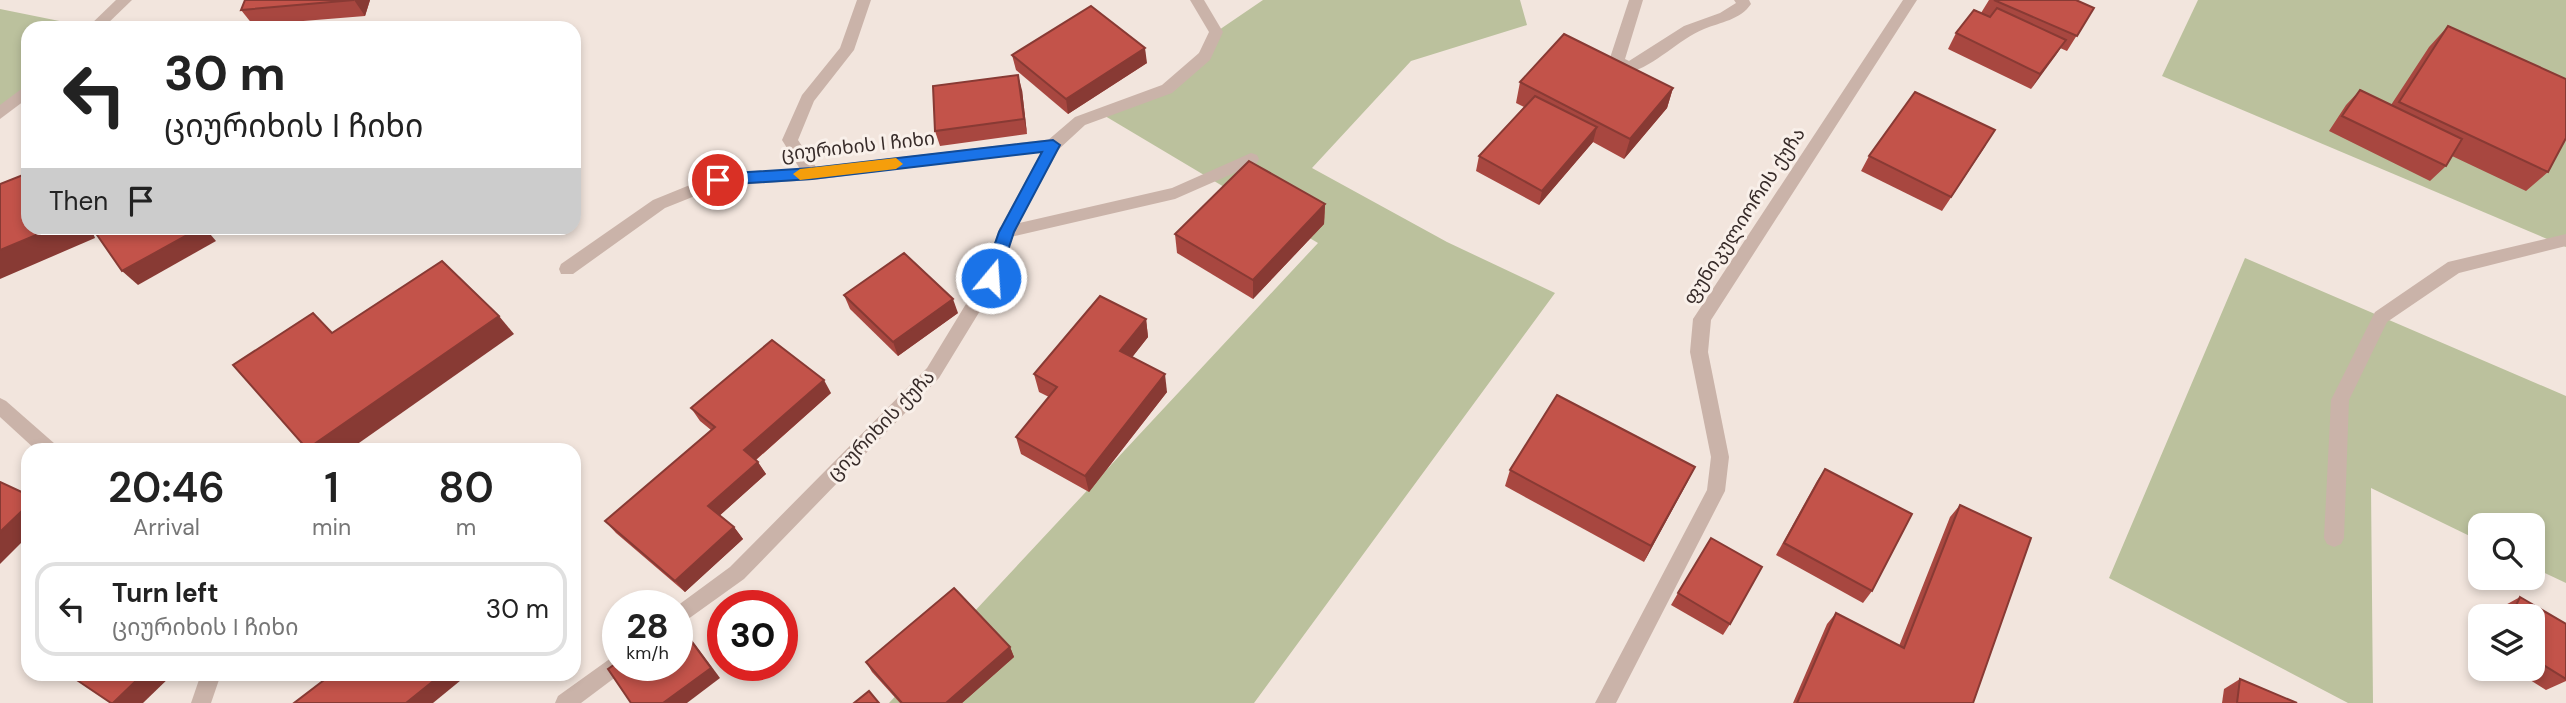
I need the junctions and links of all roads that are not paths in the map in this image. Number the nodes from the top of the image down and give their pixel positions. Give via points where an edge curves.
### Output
1 (125, 0) edge
2 (864, 0) edge
3 (1197, 0) edge
4 (1636, 0) edge
5 (1741, 0) edge
6 (1910, 0) edge
7 (102, 21) edge
8 (21, 96) edge
9 (0, 113) edge
10 (1053, 145) junction
11 (1251, 159) edge
12 (812, 174) junction
13 (1006, 232) junction
14 (2566, 240) edge
15 (567, 269) dead end
16 (0, 406) edge
17 (41, 443) edge
18 (2334, 538) dead end
19 (693, 606) edge
20 (602, 675) edge
21 (209, 681) edge
22 (201, 703) edge
23 (565, 703) edge
24 (1605, 703) edge

1 - 7 street
2 - 12 street via 847,50 807,99 790,140
3 - 10 street, ციურიხის ქუჩა via 1216,32 1205,56 1167,89 1080,121
4 - 5 street via 1617,61 1628,68 1653,57 1692,29 1736,13 1744,4
6 - 24 street, ფუნიკულიორის ქუჩა via 1702,319 1699,352 1720,457 1716,491
8 - 9 street
10 - 12 street, ციურიხის I ჩიხი
10 - 13 street, ციურიხის ქუჩა
11 - 13 street via 1175,193
12 - 15 street, ციურიხის I ჩიხი via 718,180 659,204
13 - 19 street, ციურიხის ქუჩა via 991,278 933,373 737,573
14 - 18 street via 2454,267 2381,317 2340,400
16 - 17 street
20 - 23 street
21 - 22 street

